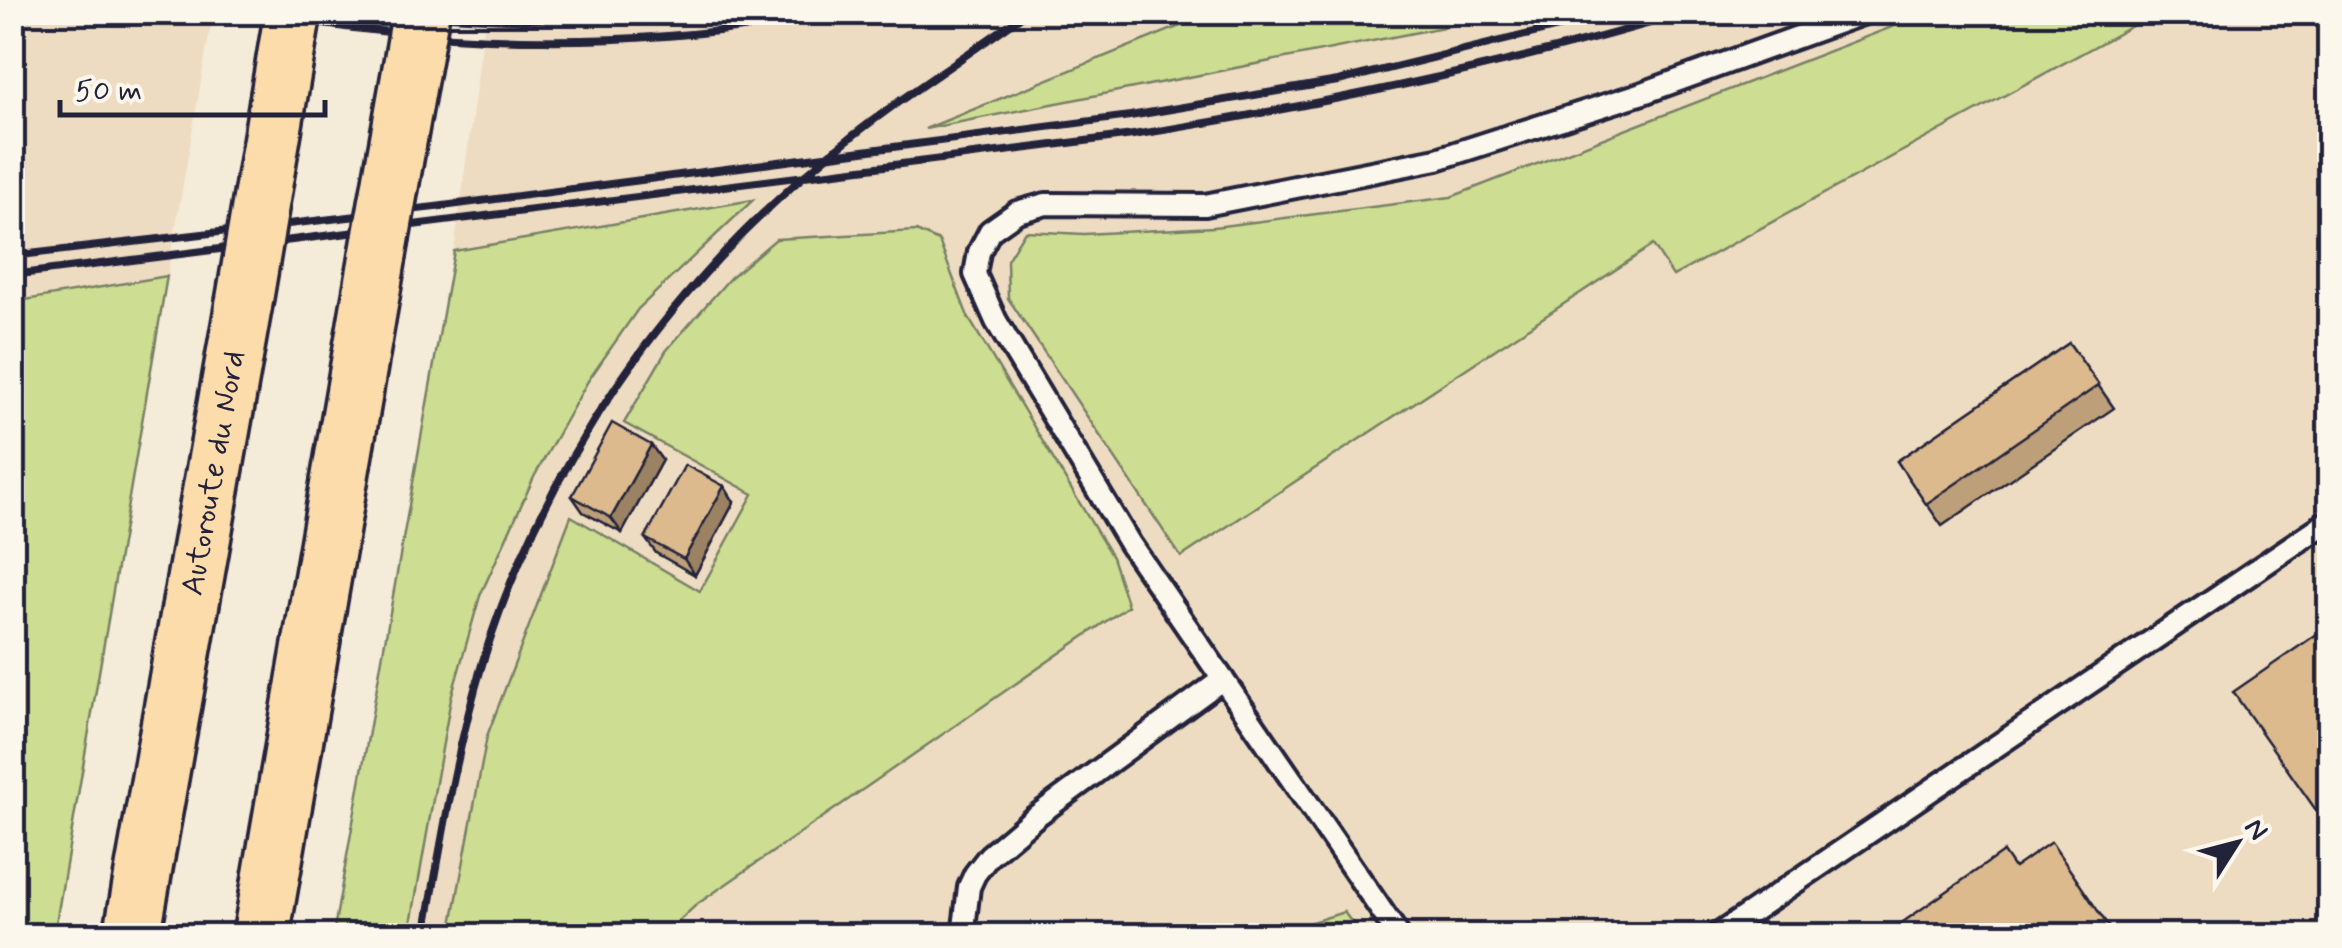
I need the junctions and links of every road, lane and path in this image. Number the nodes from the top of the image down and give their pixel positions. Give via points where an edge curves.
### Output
1 (293, 12) edge
2 (421, 12) edge
3 (1867, 12) edge
4 (2330, 520) edge
5 (1223, 679) junction
6 (132, 936) edge
7 (261, 936) edge
8 (963, 936) edge
9 (1398, 936) edge
10 (1716, 936) edge

1 - 6 highway, Autoroute du Nord, bridge
2 - 7 highway, bridge
3 - 5 lane via 1437,159 1205,204 1046,204 1017,212 990,232 976,274 996,321 1130,544
4 - 10 lane
5 - 8 lane via 989,856 974,874
5 - 9 lane

